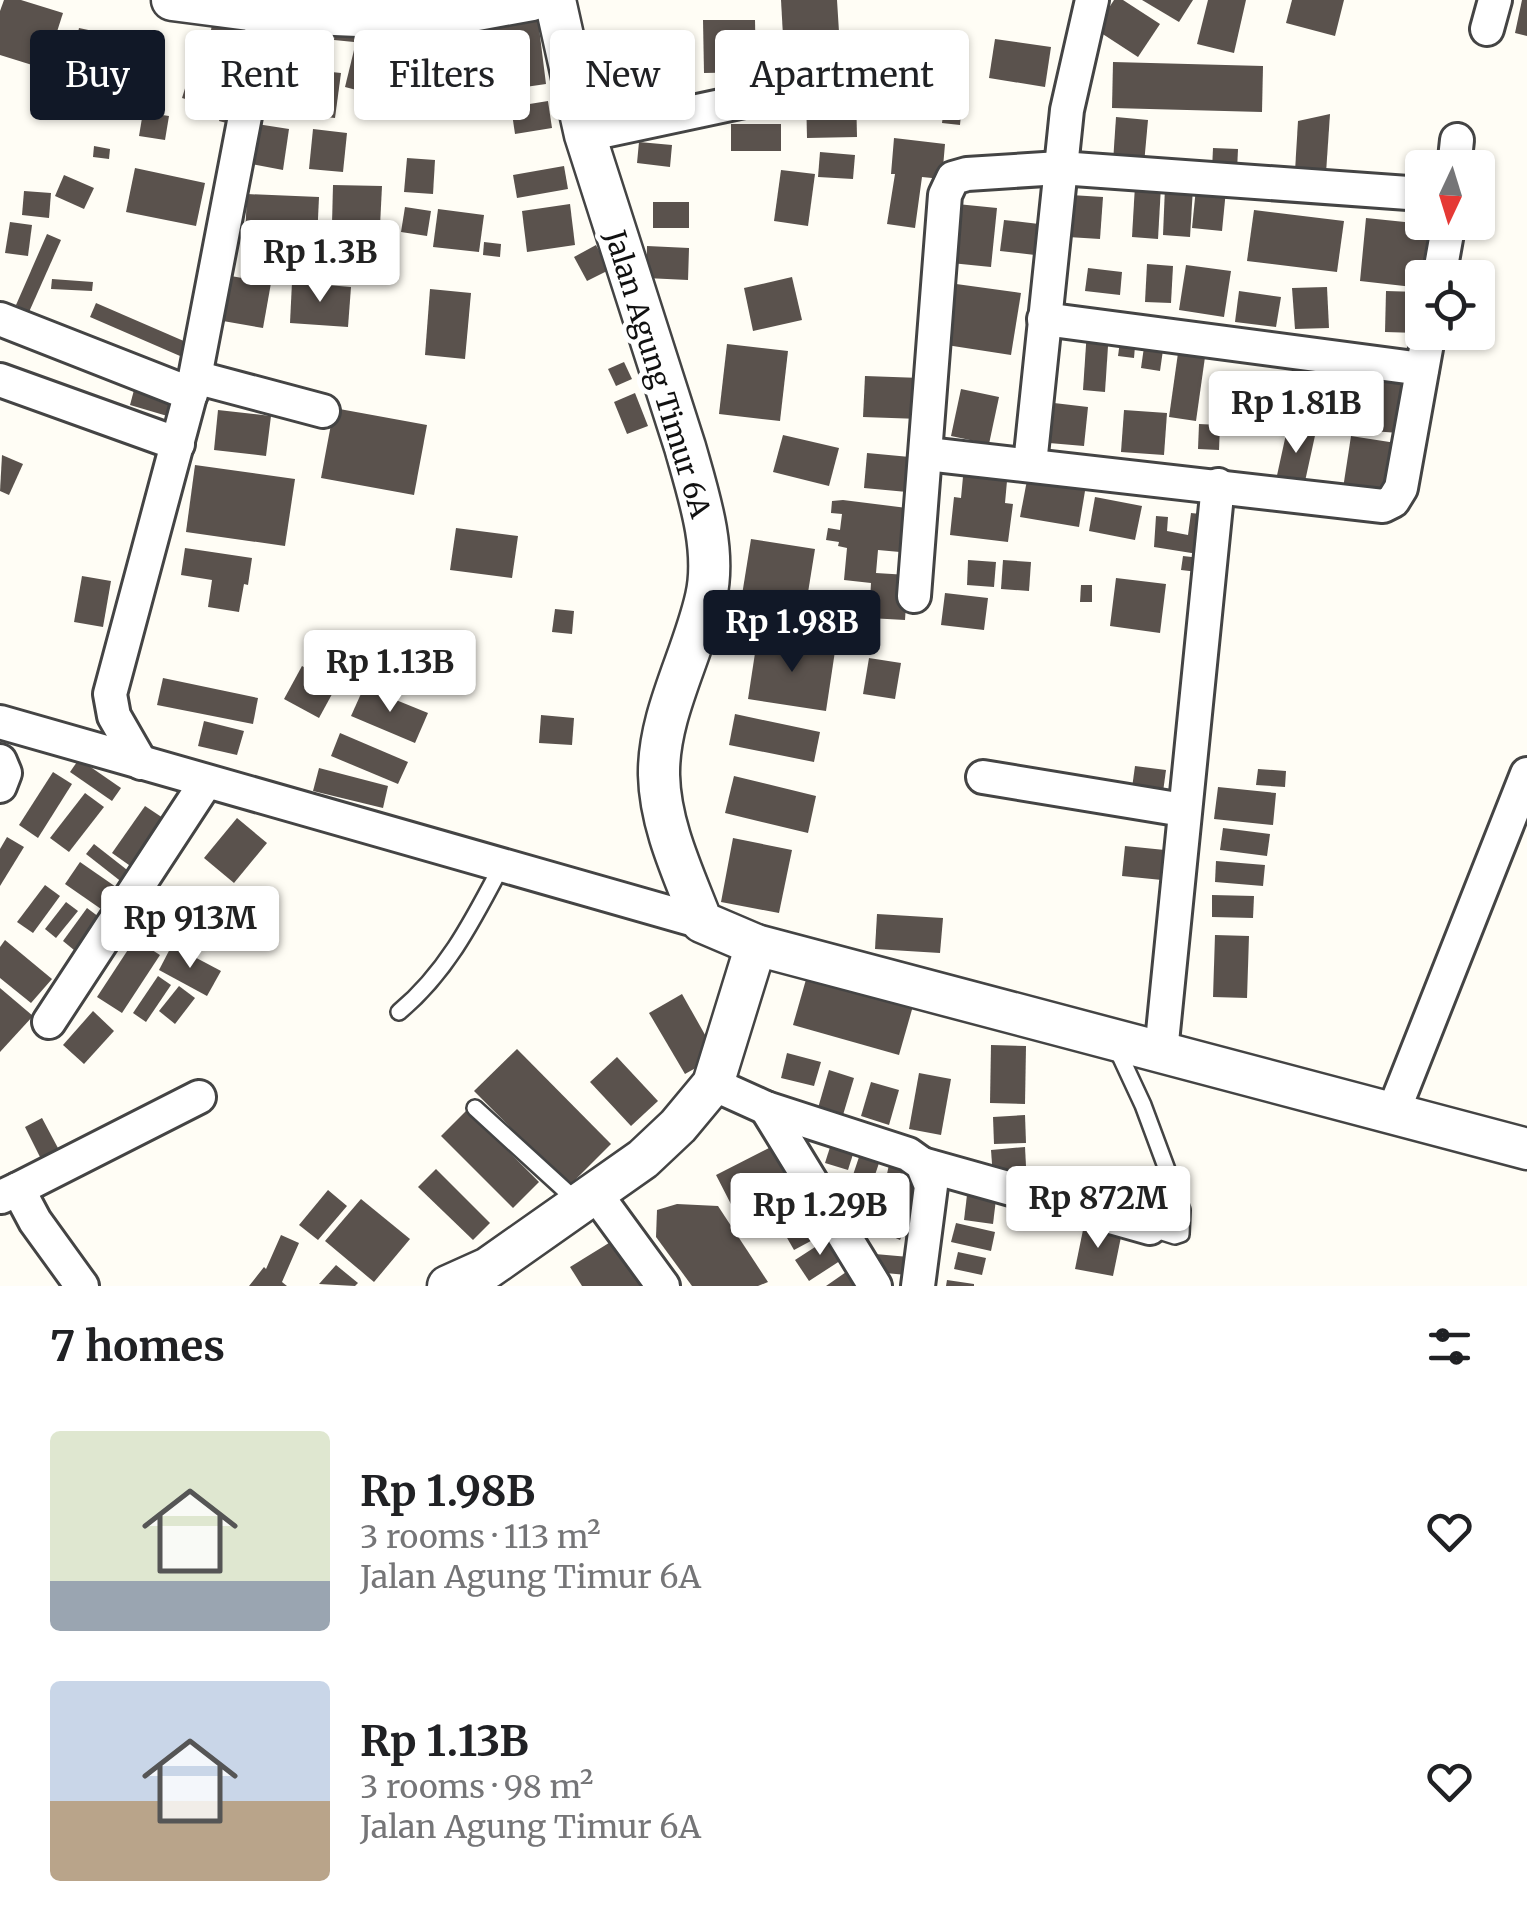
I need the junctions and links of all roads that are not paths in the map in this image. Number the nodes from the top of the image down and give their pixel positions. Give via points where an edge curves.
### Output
1 (172, 0) edge
2 (532, 0) edge
3 (554, 0) edge
4 (1092, 0) edge
5 (265, 12) junction
6 (715, 107) edge
7 (585, 135) junction
8 (1060, 168) junction
9 (1405, 193) edge
10 (0, 319) edge
11 (1044, 319) junction
12 (1426, 350) edge
13 (1422, 369) junction
14 (0, 380) edge
15 (193, 385) junction
16 (323, 411) dead end
17 (178, 444) junction
18 (927, 454) junction
19 (1030, 464) junction
20 (1218, 485) junction
21 (914, 596) dead end
22 (0, 722) edge
23 (0, 761) edge
24 (141, 763) junction
25 (1527, 774) edge
26 (983, 777) dead end
27 (206, 782) junction
28 (0, 786) edge
29 (1183, 810) junction
30 (502, 865) junction
31 (702, 922) junction
32 (756, 945) junction
33 (399, 1012) dead end
34 (49, 1022) dead end
35 (1113, 1039) junction
36 (1162, 1052) junction
37 (738, 1095) junction
38 (199, 1097) dead end
39 (474, 1108) dead end
40 (1392, 1115) junction
41 (1527, 1149) edge
42 (922, 1164) junction
43 (9, 1193) edge
44 (587, 1198) junction
45 (1150, 1228) joint
46 (494, 1277) edge
47 (82, 1286) edge
48 (448, 1286) edge
49 (663, 1286) edge
50 (876, 1286) edge
51 (918, 1286) edge

1 - 5 street
2 - 5 street via 428,19
3 - 7 street, Jalan Agung Timur 6A
4 - 8 street
5 - 15 street
6 - 7 street
7 - 31 street, Jalan Agung Timur 6A via 699,496 708,550 707,594 662,737 659,776 673,846
8 - 9 street
8 - 11 street
8 - 18 street via 967,174 948,184
10 - 15 street
11 - 13 street
11 - 19 street
12 - 13 street
13 - 20 street via 1401,488 1389,505
14 - 17 street
15 - 16 street
15 - 17 street
17 - 24 street via 110,694 114,716
18 - 19 street
18 - 21 street
19 - 20 street
20 - 29 street
22 - 24 street
23 - 28 street
24 - 27 street
25 - 40 street
26 - 29 street
27 - 30 street
27 - 34 street
29 - 36 street
30 - 31 street
30 - 33 lane via 446,964
31 - 32 street
32 - 35 street
32 - 37 street
35 - 36 street
35 - 45 lane via 1182,1210 1180,1234
36 - 40 street
37 - 42 street
37 - 44 street via 678,1126
37 - 50 street
38 - 43 street
39 - 44 lane
40 - 41 street
42 - 45 street
42 - 51 street via 931,1186
43 - 47 street
44 - 46 street
44 - 49 street
46 - 48 street

